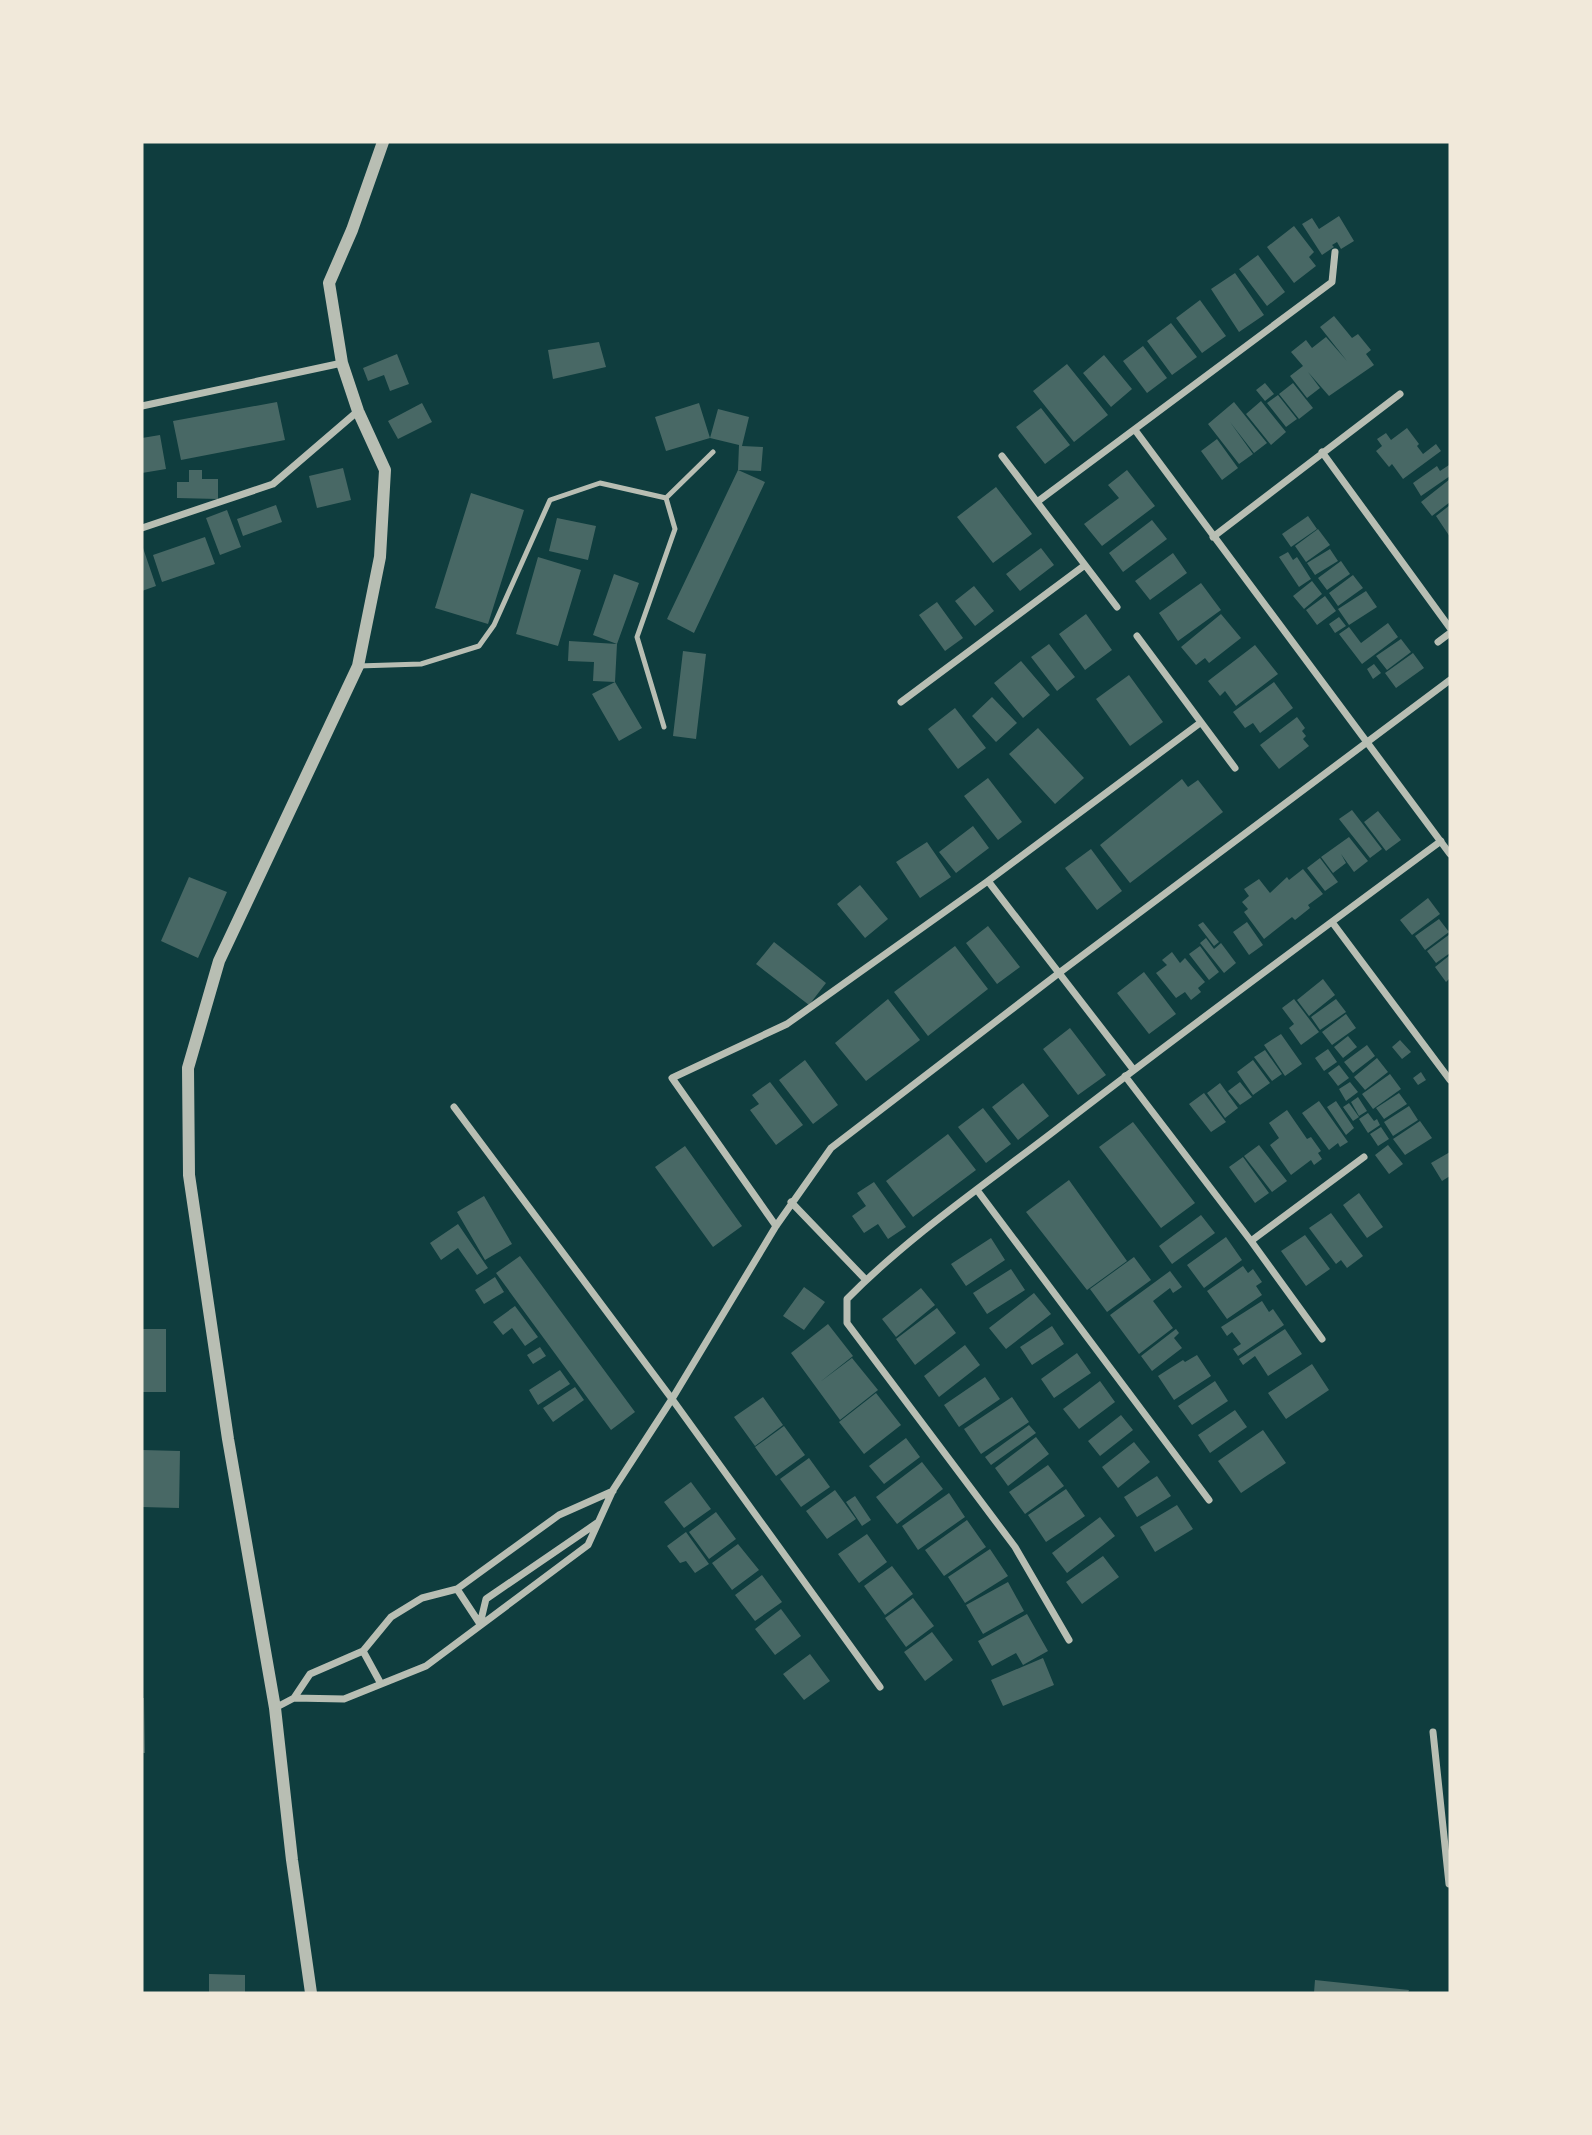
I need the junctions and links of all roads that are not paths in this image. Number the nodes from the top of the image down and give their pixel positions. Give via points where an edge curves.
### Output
1 (383, 142) edge
2 (1335, 252) dead end
3 (342, 363) junction
4 (1400, 394) dead end
5 (142, 406) edge
6 (358, 411) junction
7 (1135, 430) junction
8 (713, 452) dead end
9 (1322, 452) junction
10 (1002, 456) dead end
11 (666, 498) junction
12 (1037, 502) junction
13 (142, 527) edge
14 (1213, 537) junction
15 (1085, 565) junction
16 (1117, 607) dead end
17 (1450, 631) edge
18 (1137, 636) dead end
19 (1438, 642) dead end
20 (358, 666) junction
21 (1450, 680) edge
22 (901, 702) dead end
23 (1200, 723) junction
24 (664, 727) dead end
25 (1367, 743) junction
26 (1235, 768) dead end
27 (1441, 841) junction
28 (1450, 854) edge
29 (988, 881) junction
30 (1332, 922) junction
31 (1059, 973) junction
32 (1133, 1069) junction
33 (1125, 1076) junction
34 (1450, 1080) edge
35 (454, 1107) dead end
36 (1364, 1157) dead end
37 (976, 1190) junction
38 (791, 1202) junction
39 (776, 1226) junction
40 (1251, 1241) junction
41 (866, 1280) junction
42 (1322, 1339) dead end
43 (672, 1399) junction
44 (613, 1490) junction
45 (1209, 1500) dead end
46 (598, 1523) junction
47 (457, 1589) junction
48 (480, 1624) junction
49 (1069, 1640) dead end
50 (363, 1651) junction
51 (380, 1684) junction
52 (880, 1687) dead end
53 (294, 1698) junction
54 (275, 1708) junction
55 (1433, 1732) dead end
56 (1450, 1792) edge
57 (1440, 1793) junction
58 (1449, 1884) edge
59 (311, 1993) edge

1 - 3 street via 329,283
2 - 7 street via 1332,282
3 - 5 street
3 - 6 street
4 - 9 street
6 - 13 street via 273,484
6 - 20 street via 385,470 380,557
7 - 12 street
7 - 14 street
8 - 11 lane
9 - 14 street
9 - 17 street
10 - 12 street
11 - 20 lane via 600,483 550,500 494,625 479,646 421,664
11 - 24 lane via 675,529 637,637
12 - 15 street
14 - 25 street
15 - 16 street
15 - 22 street
17 - 19 street
18 - 23 street
20 - 54 street via 219,961 188,1068 189,1175 228,1439
21 - 25 street
23 - 26 street
23 - 29 street
25 - 27 street
25 - 31 street
27 - 28 street
27 - 30 street
29 - 31 street
29 - 39 street via 787,1024 672,1078
30 - 32 street
30 - 34 street
31 - 32 street
31 - 38 street via 831,1148
32 - 33 street
33 - 37 street
33 - 40 street
35 - 43 street
36 - 40 street
37 - 41 street
37 - 45 street
38 - 39 street
38 - 41 street
39 - 43 street
40 - 42 street
41 - 49 street via 847,1299 847,1323 1015,1547
43 - 44 street
43 - 52 street
44 - 46 street
44 - 47 street via 559,1515
46 - 48 street via 587,1545
46 - 48 street via 486,1599
47 - 48 street
47 - 50 street via 422,1598 391,1617
48 - 51 street via 426,1666
50 - 51 street
50 - 53 street via 310,1674
51 - 53 street via 344,1699
53 - 54 street
54 - 59 street
55 - 57 street
56 - 57 street
57 - 58 street

